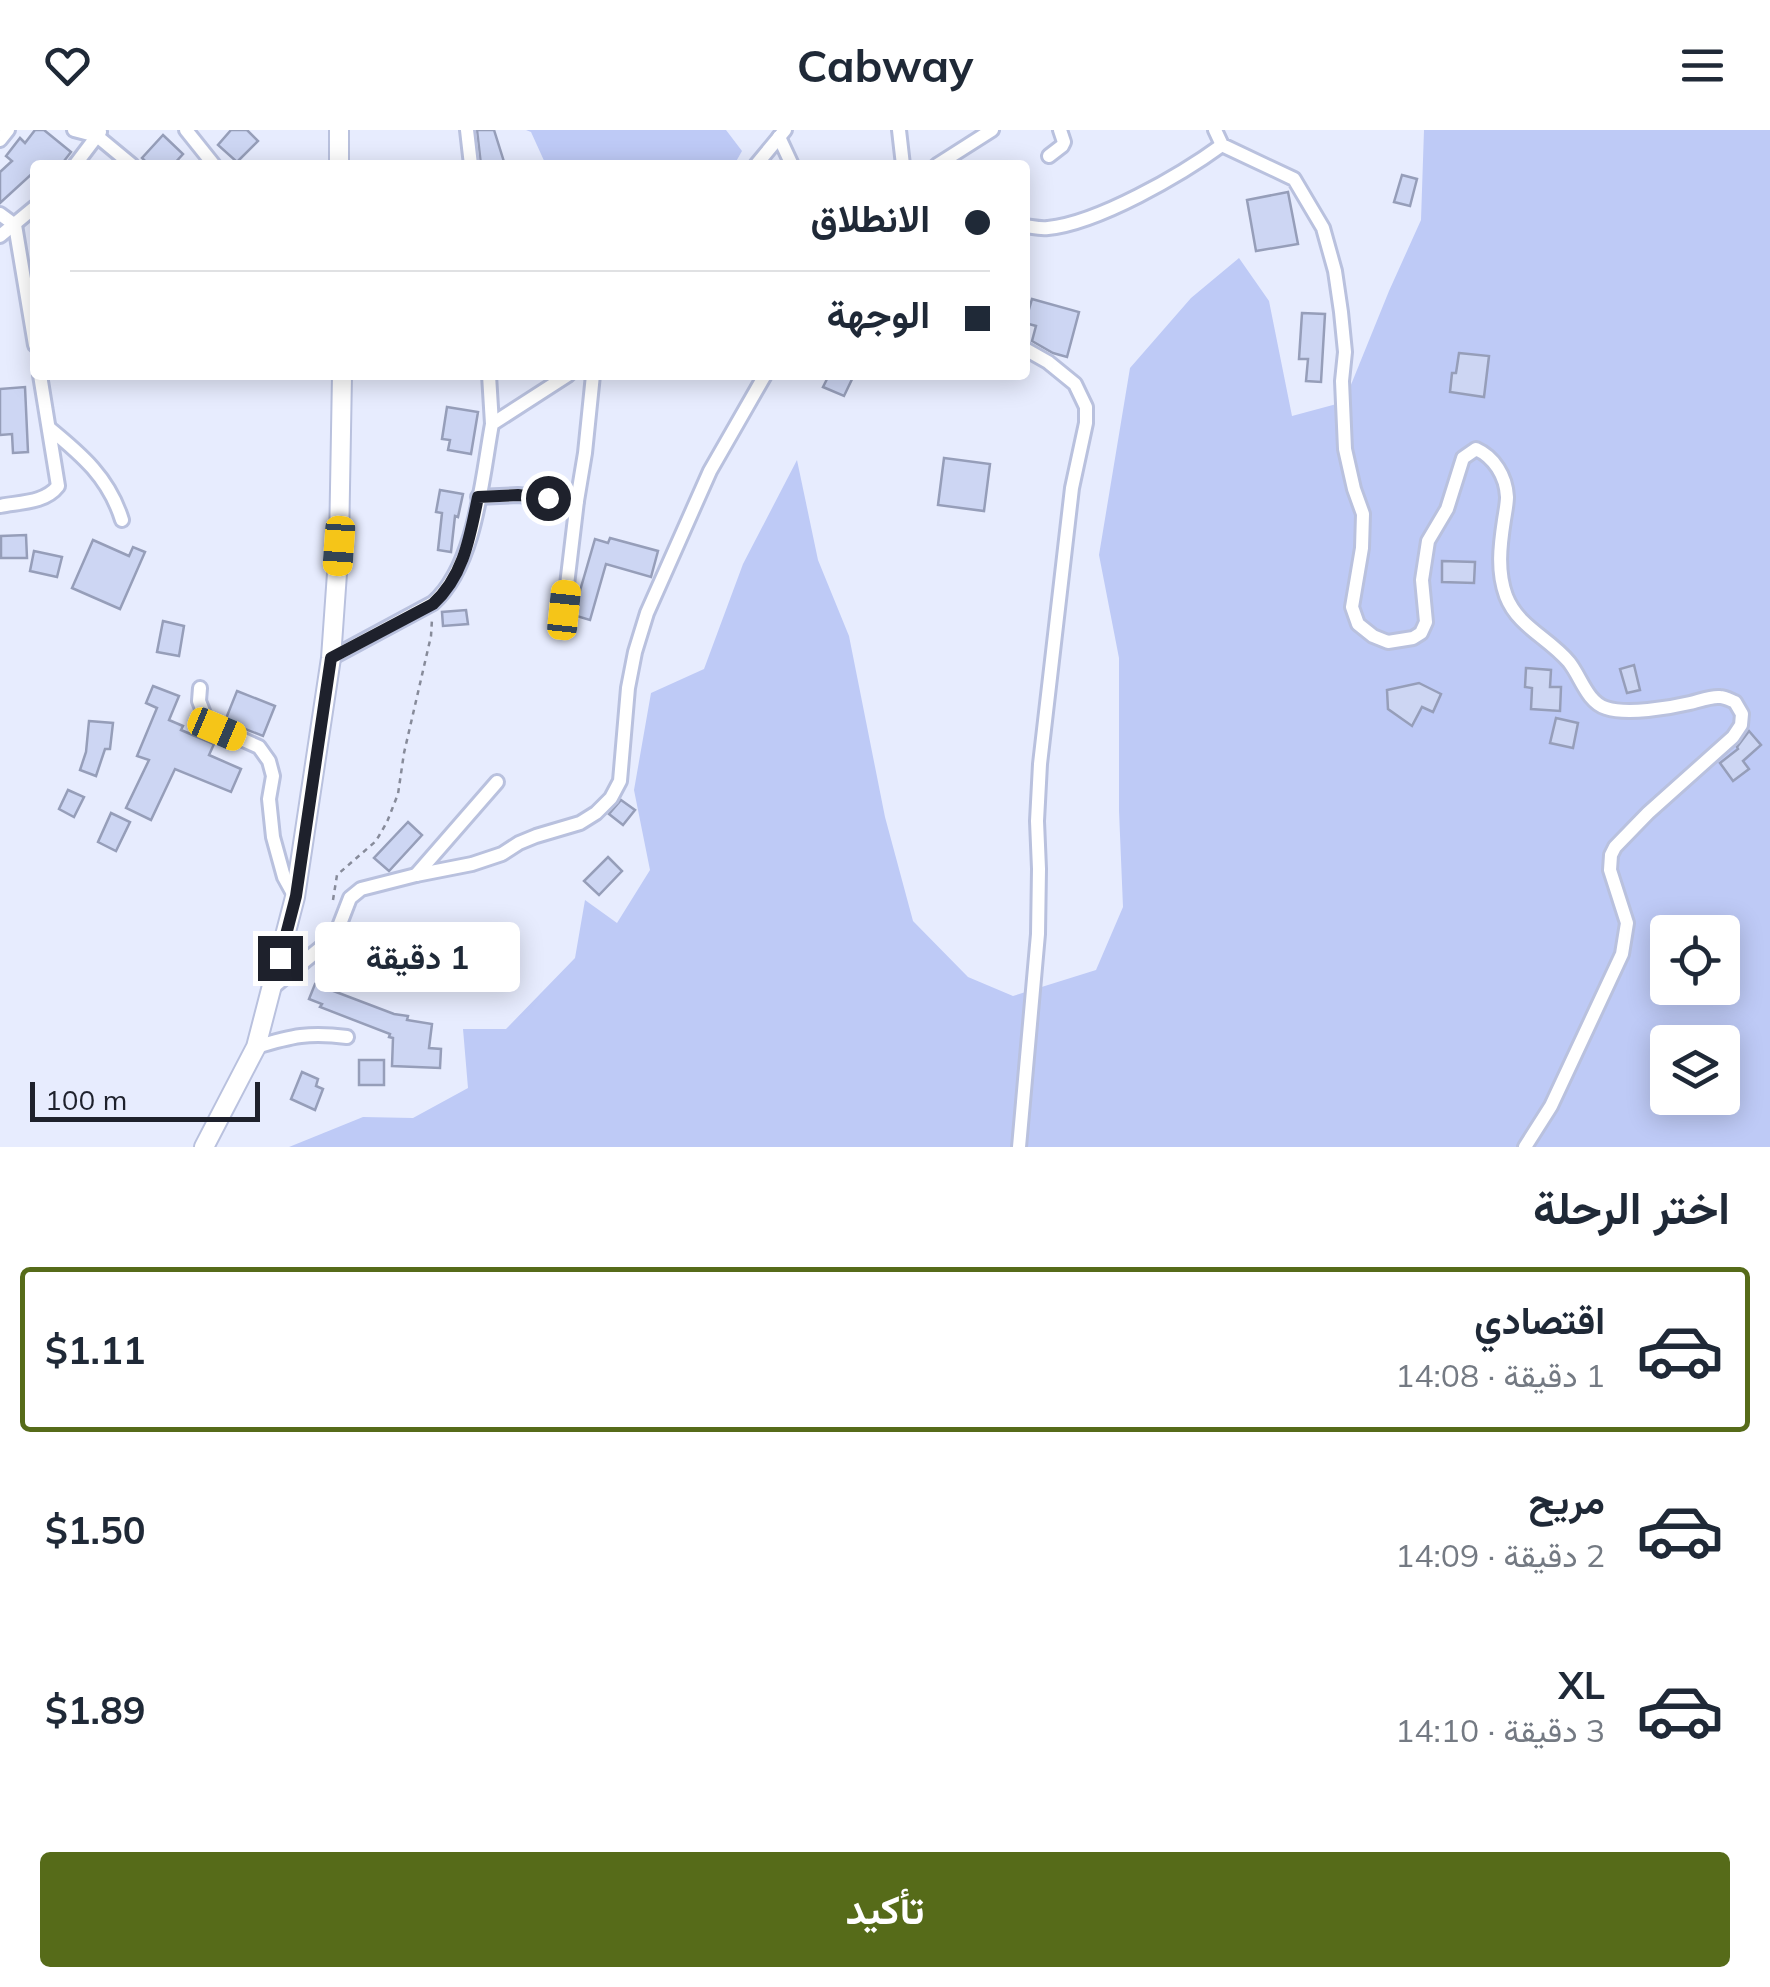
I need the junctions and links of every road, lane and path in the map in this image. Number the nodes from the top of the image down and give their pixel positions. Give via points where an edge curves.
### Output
1 (8, 130) edge
2 (74, 130) edge
3 (186, 130) edge
4 (339, 130) edge
5 (467, 130) edge
6 (899, 130) edge
7 (992, 130) edge
8 (1060, 130) edge
9 (1215, 130) edge
10 (99, 133) edge
11 (782, 133) edge
12 (0, 140) edge
13 (1222, 145) junction
14 (1048, 156) dead end
15 (960, 158) edge
16 (79, 160) edge
17 (127, 160) edge
18 (210, 160) edge
19 (339, 160) edge
20 (470, 160) edge
21 (760, 160) edge
22 (790, 160) edge
23 (902, 160) edge
24 (30, 212) edge
25 (0, 214) edge
26 (15, 226) junction
27 (1030, 227) edge
28 (0, 236) edge
29 (30, 315) edge
30 (1030, 352) edge
31 (41, 380) edge
32 (342, 380) edge
33 (489, 380) edge
34 (560, 380) edge
35 (592, 380) edge
36 (762, 380) edge
37 (492, 424) junction
38 (49, 428) junction
39 (478, 497) junction
40 (577, 501) junction
41 (0, 506) edge
42 (122, 520) dead end
43 (433, 604) junction
44 (564, 610) dead end
45 (331, 658) junction
46 (200, 688) dead end
47 (498, 782) dead end
48 (416, 875) junction
49 (296, 896) junction
50 (331, 910) dead end
51 (272, 988) junction
52 (347, 1037) dead end
53 (256, 1046) junction
54 (204, 1147) edge
55 (1020, 1147) edge
56 (1524, 1147) edge

1 - 12 street
2 - 10 street
3 - 18 street
4 - 19 street
5 - 20 street
6 - 23 street
7 - 15 street
8 - 14 street via 1064,142
9 - 13 street
10 - 16 street
10 - 17 street
11 - 21 street
11 - 22 street
13 - 27 street via 1104,212 1061,226
13 - 56 street via 1294,179 1323,228 1342,312 1346,449 1363,514 1352,607 1358,624 1388,642 1420,634 1428,540 1447,509 1463,458 1476,448 1500,470 1507,496 1500,544 1506,596 1517,618 1568,661 1591,700 1624,711 1719,696 1742,714 1733,736 1611,854 1627,924 1622,954 1551,1106
24 - 26 street
25 - 26 street
26 - 28 street
26 - 29 street
30 - 55 street via 1074,384 1086,423 1072,488 1040,764 1038,934
31 - 38 street
32 - 45 street
33 - 37 street
34 - 37 street
35 - 40 street
36 - 48 street via 710,471 647,613 628,688 620,781 610,798 580,823 502,854
37 - 39 street
38 - 41 street via 56,490
38 - 42 street via 103,480
39 - 40 street
39 - 43 street via 461,565
40 - 44 street
43 - 45 street
43 - 50 path via 398,794 376,841 338,875
45 - 49 street
46 - 49 street via 208,724 258,747 270,760 273,837
47 - 48 street
48 - 51 street via 354,894 329,941
49 - 51 street
51 - 53 street
52 - 53 street via 302,1034
53 - 54 street

